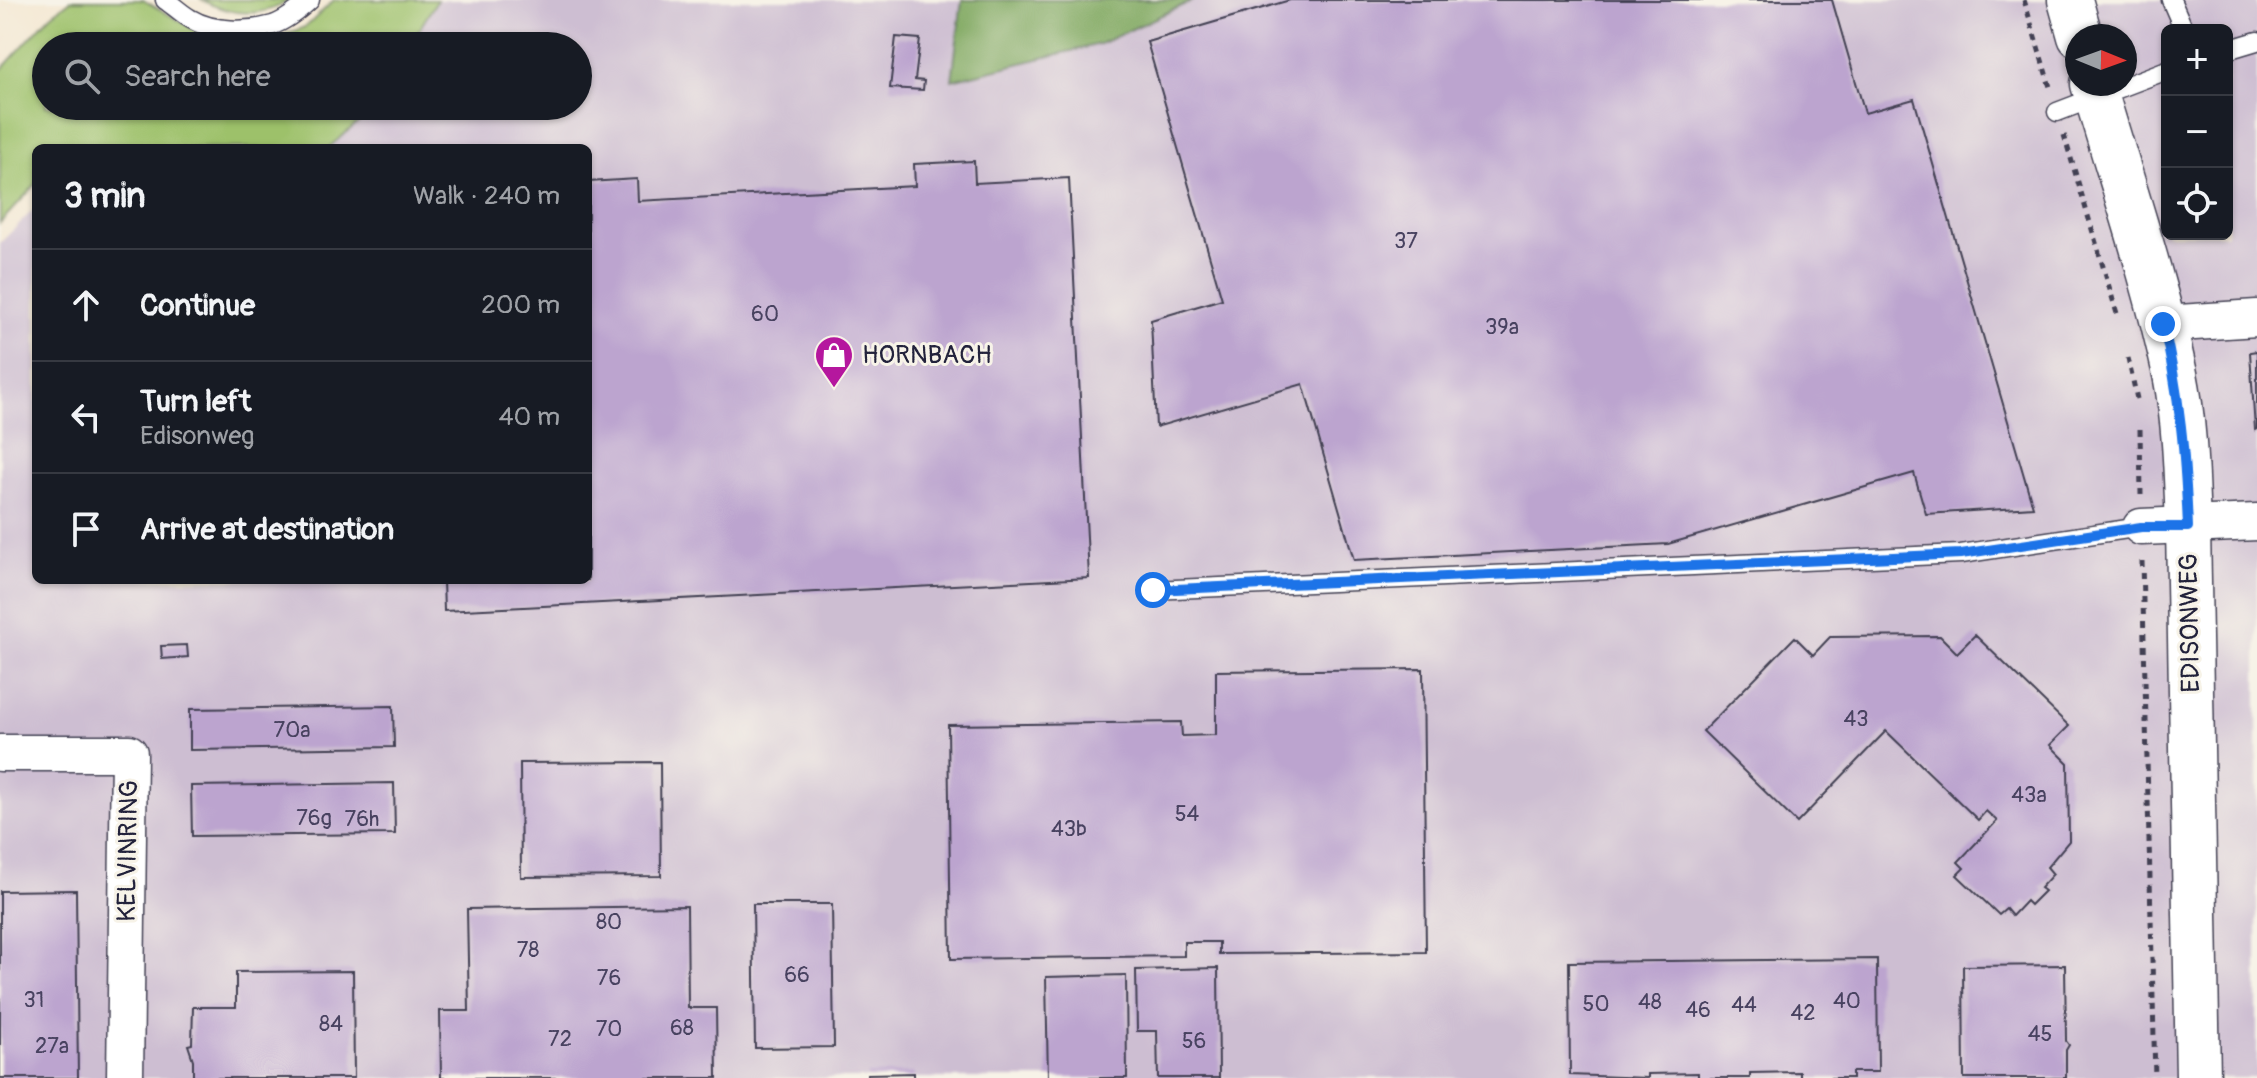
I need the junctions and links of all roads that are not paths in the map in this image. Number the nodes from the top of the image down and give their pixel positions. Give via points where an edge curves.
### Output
1 (165, 0) edge
2 (310, 0) edge
3 (2070, 0) edge
4 (2171, 0) edge
5 (2077, 24) edge
6 (2181, 24) edge
7 (2257, 41) edge
8 (2233, 48) edge
9 (2161, 72) edge
10 (2083, 98) edge
11 (2257, 318) edge
12 (2163, 324) junction
13 (2257, 522) edge
14 (2141, 527) joint
15 (2188, 527) junction
16 (1153, 590) dead end
17 (0, 753) edge
18 (125, 1078) edge
19 (2198, 1078) edge

1 - 2 lane via 193,21 249,29 274,25
3 - 5 street
4 - 6 lane
7 - 8 lane
9 - 10 lane
10 - 12 street, EDISONWEG
11 - 12 street
12 - 15 street, EDISONWEG via 2184,436
13 - 15 street
14 - 15 street
14 - 16 lane via 1961,554
15 - 19 street, EDISONWEG
17 - 18 street, KELVINRING via 129,753

